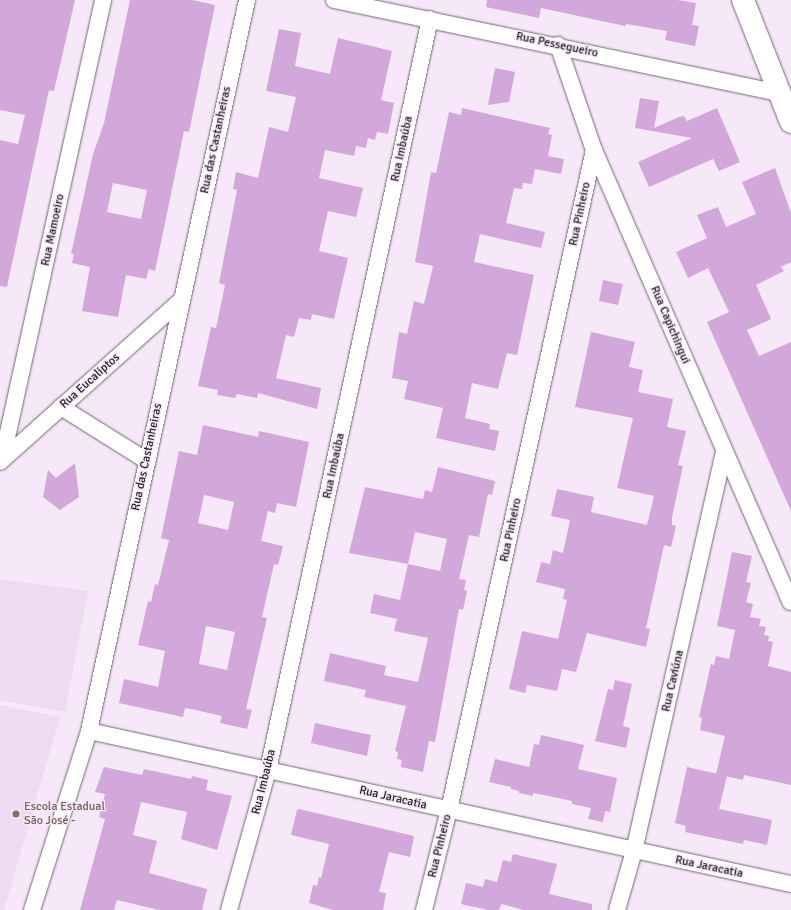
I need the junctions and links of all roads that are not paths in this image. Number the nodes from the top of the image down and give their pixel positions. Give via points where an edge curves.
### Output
1 (103, 0) edge
2 (247, 0) edge
3 (334, 0) edge
4 (743, 0) edge
5 (430, 19) junction
6 (558, 45) junction
7 (779, 93) junction
8 (791, 122) edge
9 (594, 150) junction
10 (180, 301) junction
11 (61, 407) junction
12 (724, 452) junction
13 (1, 461) edge
14 (146, 462) junction
15 (791, 602) edge
16 (89, 731) junction
17 (268, 770) junction
18 (449, 810) junction
19 (634, 851) junction
20 (791, 884) edge
21 (32, 910) edge
22 (230, 910) edge
23 (424, 910) edge
24 (617, 910) edge

1 - 13 street, Rua Mamoeiro
2 - 10 street, Rua das Castanheiras
3 - 5 street, Rua Pessegueiro
4 - 7 street
5 - 6 street, Rua Pessegueiro
5 - 17 street, Rua Imbaúba
6 - 7 street, Rua Pessegueiro
6 - 9 street, Rua Capichingui
7 - 8 street
9 - 12 street, Rua Capichingui
9 - 18 street, Rua Pinheiro
10 - 11 street, Rua Eucaliptos
10 - 14 street, Rua das Castanheiras
11 - 13 street, Rua Eucaliptos
11 - 14 street
12 - 15 street, Rua Capichingui
12 - 19 street, Rua Caviúna
14 - 16 street, Rua das Castanheiras
16 - 17 street, Rua Jaracatia
16 - 21 street, Rua das Castanheiras
17 - 18 street, Rua Jaracatia
17 - 22 street, Rua Imbaúba
18 - 19 street, Rua Jaracatia
18 - 23 street, Rua Pinheiro
19 - 20 street, Rua Jaracatia
19 - 24 street, Rua Caviúna

